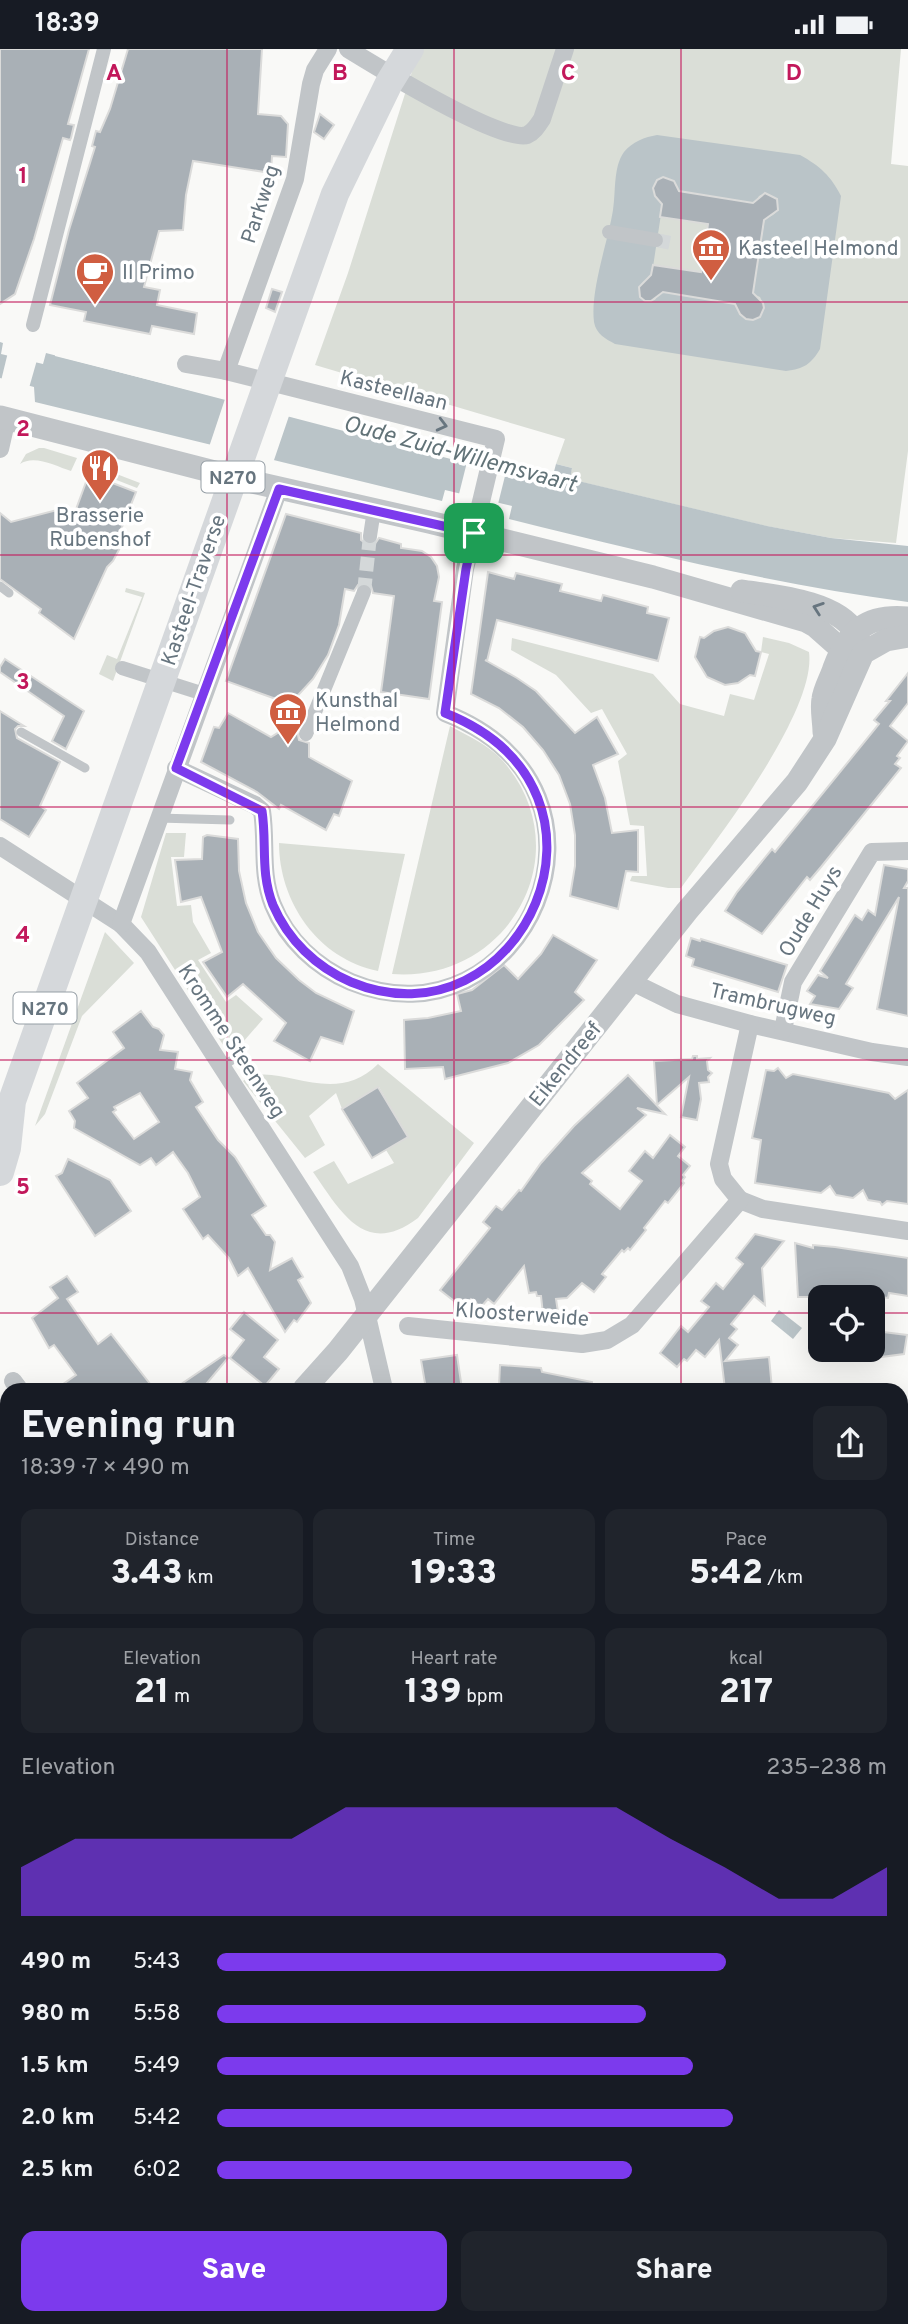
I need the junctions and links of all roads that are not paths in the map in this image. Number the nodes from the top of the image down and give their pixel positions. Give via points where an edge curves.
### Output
1 (104, 49) edge
2 (328, 49) edge
3 (348, 49) edge
4 (411, 49) edge
5 (565, 49) edge
6 (609, 232) dead end
7 (656, 240) tunnel mouth
8 (33, 325) dead end
9 (186, 364) dead end
10 (226, 371) junction
11 (3, 417) edge
12 (0, 449) edge
13 (279, 489) junction
14 (374, 510) junction
15 (474, 533) junction
16 (370, 536) tunnel mouth
17 (0, 586) edge
18 (364, 592) tunnel mouth
19 (9, 593) dead end
20 (908, 618) edge
21 (908, 636) edge
22 (853, 644) junction
23 (122, 669) dead end
24 (204, 694) junction
25 (21, 732) dead end
26 (306, 734) dead end
27 (85, 768) dead end
28 (176, 768) junction
29 (158, 818) junction
30 (230, 820) dead end
31 (0, 846) edge
32 (908, 849) edge
33 (121, 924) junction
34 (632, 982) junction
35 (750, 1024) junction
36 (783, 1030) junction
37 (908, 1057) edge
38 (6, 1109) edge
39 (0, 1172) edge
40 (740, 1200) junction
41 (908, 1231) edge
42 (367, 1313) junction
43 (408, 1327) dead end
44 (309, 1383) edge
45 (383, 1383) edge

1 - 8 street
2 - 10 street, Parkweg via 311,84 295,179
3 - 5 street via 459,112 514,135 535,129
4 - 38 main road, Kasteel-Traverse / N270 via 389,83 335,194
6 - 7 street
9 - 10 street, Kasteellaan
10 -> 15 street, Kasteellaan via 496,439
11 - 12 street
11 - 13 street
13 - 14 street
13 - 24 street
14 - 15 street
14 - 16 street
15 - 22 street via 806,621
15 - 28 street, Kasteellaan via 445,713 492,736 520,764 537,795 547,834 537,904 504,953 472,976 423,992 383,991 334,974 303,950 274,907 263,867 262,811
17 - 19 lane
18 - 26 street
20 - 22 street via 876,621
21 - 22 street
22 - 34 street, Eikendreef via 823,699 825,739 797,782
23 - 24 street
24 - 28 street
25 - 27 lane
28 - 29 street
29 - 30 lane
29 - 33 street
31 - 33 street, Kromme Steenweg
32 - 36 street, Oude Huys via 872,852 793,982
33 - 42 street, Kromme Steenweg via 148,952 230,1061 350,1266
34 - 35 street, Trambrugweg via 677,1004
34 - 42 street, Eikendreef
35 - 36 street, Trambrugweg
35 - 40 street via 719,1164 723,1179
36 - 37 street, Trambrugweg
38 - 39 main road, Kasteel-Traverse / N270 via 7,1148
40 - 41 street via 763,1209
40 - 43 street, Kloosterweide via 632,1325 607,1340 582,1344
42 - 44 street, Eikendreef
42 - 45 street, Kromme Steenweg

